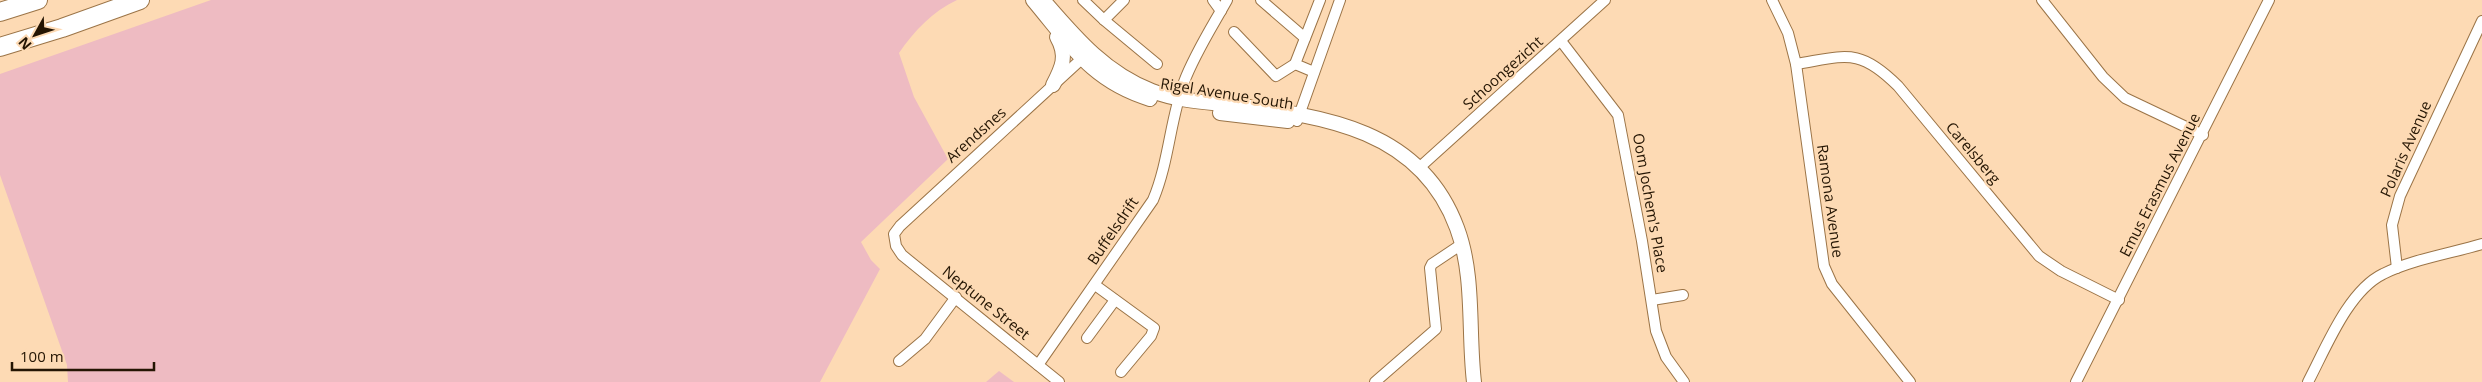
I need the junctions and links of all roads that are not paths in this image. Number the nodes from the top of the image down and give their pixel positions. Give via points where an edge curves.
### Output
1 (38, 0) edge
2 (140, 0) edge
3 (1033, 0) edge
4 (1043, 0) edge
5 (1083, 0) edge
6 (1124, 0) edge
7 (1213, 0) edge
8 (1226, 0) edge
9 (1261, 0) edge
10 (1320, 0) edge
11 (1340, 0) edge
12 (1605, 0) edge
13 (1772, 0) edge
14 (2042, 0) edge
15 (2269, 0) edge
16 (1221, 11) junction
17 (0, 12) edge
18 (1104, 20) junction
19 (2482, 21) edge
20 (1234, 32) dead end
21 (1305, 38) junction
22 (1561, 41) junction
23 (0, 47) edge
24 (1086, 56) junction
25 (1157, 64) dead end
26 (1295, 64) junction
27 (1796, 64) junction
28 (1314, 72) junction
29 (1053, 85) junction
30 (1179, 102) junction
31 (1298, 117) junction
32 (2203, 135) junction
33 (1420, 168) junction
34 (1462, 244) junction
35 (2482, 244) edge
36 (896, 246) joint
37 (2397, 268) junction
38 (1095, 285) junction
39 (1683, 295) dead end
40 (956, 297) junction
41 (1115, 300) junction
42 (1652, 300) junction
43 (2119, 300) junction
44 (1087, 338) dead end
45 (899, 361) dead end
46 (1038, 365) junction
47 (1121, 372) dead end
48 (1059, 382) edge
49 (1375, 382) edge
50 (1474, 382) edge
51 (1684, 382) edge
52 (1910, 382) edge
53 (2076, 382) edge
54 (2308, 382) edge

1 - 17 highway
2 - 23 highway
3 - 24 main road, Rigel Avenue South via 1067,44
3 - 29 main road via 1064,53 1064,63
4 - 24 main road, Rigel Avenue South
5 - 18 street
6 - 18 street
7 - 16 street
8 - 16 street, Buffelsdrift
9 - 21 street
10 - 21 street
11 - 28 street
12 - 22 street, Schoongezicht
13 - 27 street, Ramona Avenue via 1788,33
14 - 32 street via 2103,77 2125,98
15 - 32 street, Emus Erasmus Avenue
16 - 30 street, Buffelsdrift via 1192,62
18 - 25 street
19 - 37 street, Polaris Avenue via 2400,196 2392,225
20 - 26 street via 1276,76
21 - 26 street
22 - 33 street, Schoongezicht
22 - 42 street, Oom Jochem's Place via 1618,115
24 - 29 street, Arendsnes
24 - 30 main road, Rigel Avenue South via 1116,86 1135,94
26 - 28 street
27 - 43 street, Carelsberg via 1852,56 1875,66 1898,86 2039,256 2061,271
27 - 52 street, Ramona Avenue via 1824,266 1832,284
28 - 31 street
29 - 36 street, Arendsnes via 900,226 894,234
30 - 31 main road, Rigel Avenue South via 1258,118
30 - 38 street, Buffelsdrift via 1161,181 1153,200
31 - 33 main road, Rigel Avenue South via 1318,117 1376,137
32 - 43 street, Emus Erasmus Avenue
33 - 34 main road, Rigel Avenue South via 1450,210
34 - 49 street via 1430,268 1436,329
34 - 50 main road, Rigel Avenue South
35 - 37 street
36 - 40 street, Neptune Street via 902,255
37 - 54 street via 2360,291
38 - 41 street
38 - 46 street, Buffelsdrift
39 - 42 street
40 - 45 street via 925,339
40 - 46 street, Neptune Street
41 - 44 street
41 - 47 street via 1154,328
42 - 51 street, Oom Jochem's Place via 1661,348
43 - 53 street, Emus Erasmus Avenue
46 - 48 street, Neptune Street

